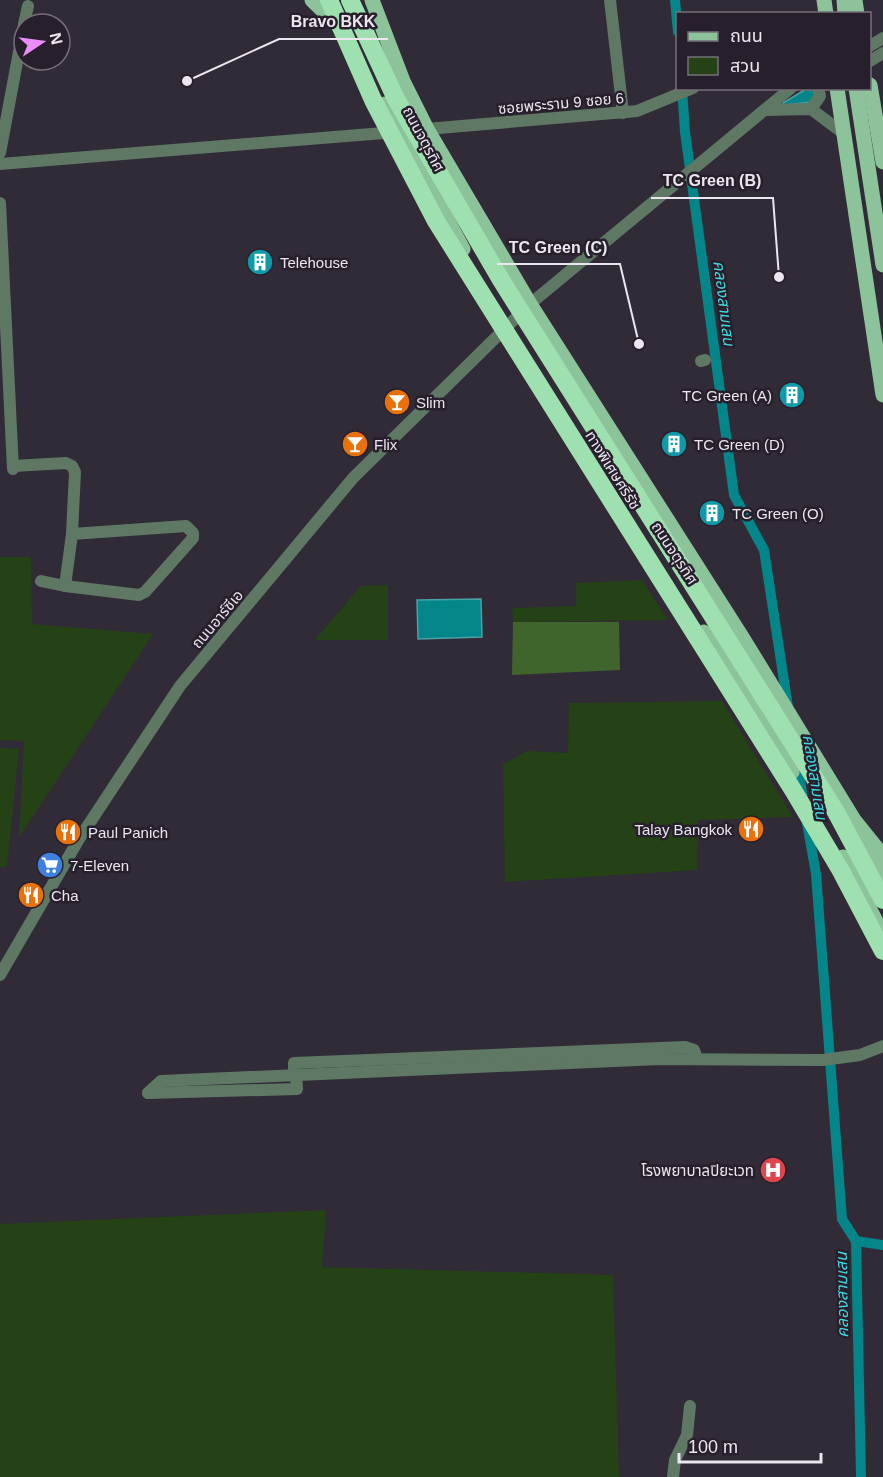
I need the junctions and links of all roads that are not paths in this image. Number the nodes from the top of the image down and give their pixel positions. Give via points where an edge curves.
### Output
1 (312, 0) edge
2 (329, 0) edge
3 (334, 0) edge
4 (350, 0) edge
5 (370, 0) edge
6 (610, 0) edge
7 (28, 6) dead end
8 (27, 12) edge
9 (347, 35) junction
10 (15, 72) edge
11 (688, 90) edge
12 (789, 90) edge
13 (818, 90) edge
14 (837, 90) edge
15 (845, 90) edge
16 (856, 90) edge
17 (871, 90) edge
18 (812, 109) junction
19 (765, 110) junction
20 (622, 113) junction
21 (427, 129) junction
22 (400, 132) junction
23 (843, 133) junction
24 (0, 153) edge
25 (883, 162) edge
26 (0, 164) edge
27 (0, 203) edge
28 (883, 265) edge
29 (530, 304) junction
30 (509, 323) junction
31 (883, 344) edge
32 (883, 395) edge
33 (72, 534) junction
34 (41, 581) dead end
35 (65, 586) junction
36 (854, 820) junction
37 (883, 856) edge
38 (883, 881) edge
39 (883, 900) edge
40 (883, 934) edge
41 (883, 951) edge
42 (0, 975) edge
43 (883, 1046) edge
44 (328, 1062) junction
45 (407, 1064) junction
46 (295, 1072) junction
47 (328, 1075) junction
48 (690, 1406) dead end
49 (674, 1477) edge

1 - 9 main road, ถนนจตุรทิศ
2 - 41 highway, ทางพิเศษศรีรัช, bridge via 373,100 436,221 799,800
3 - 9 main road, ถนนจตุรทิศ
4 - 39 highway, ทางพิเศษศรีรัช, bridge via 396,99 501,280 836,812
5 - 21 main road, ถนนจตุรทิศ
6 - 20 street
7 - 8 street
9 - 22 main road, ถนนจตุรทิศ
10 - 24 street
11 - 20 street, ซอยพระราม 9 ซอย 6 via 637,111
12 - 19 street, ถนนอาร์ซีเอ
13 - 18 street via 820,96
14 - 23 main road
15 - 31 main road
16 - 28 main road
17 - 25 main road
18 - 19 street
18 - 23 street
19 - 29 street, ถนนอาร์ซีเอ
20 - 21 street, ซอยพระราม 9 ซอย 6
21 - 29 main road, ถนนจตุรทิศ
22 - 26 street
22 - 30 main road, ถนนจตุรทิศ via 464,252
23 - 32 main road
27 - 33 street via 13,467 66,463 72,466 76,484
29 - 30 street, ถนนอาร์ซีเอ
29 - 36 main road, ถนนจตุรทิศ
30 - 40 main road, ถนนจตุรทิศ via 718,653 853,875
30 - 42 street, ถนนอาร์ซีเอ via 352,478 180,686 79,838
33 - 35 street
33 - 35 street via 186,526 193,538 138,595
34 - 35 street
36 - 37 main road, ถนนจตุรทิศ
36 - 38 main road
43 - 45 street via 823,1060 621,1054
44 - 45 street
44 - 46 street
44 - 47 street
45 - 47 street
46 - 46 street via 297,1089 148,1093 161,1081
46 - 47 street
48 - 49 street via 687,1435 675,1460

